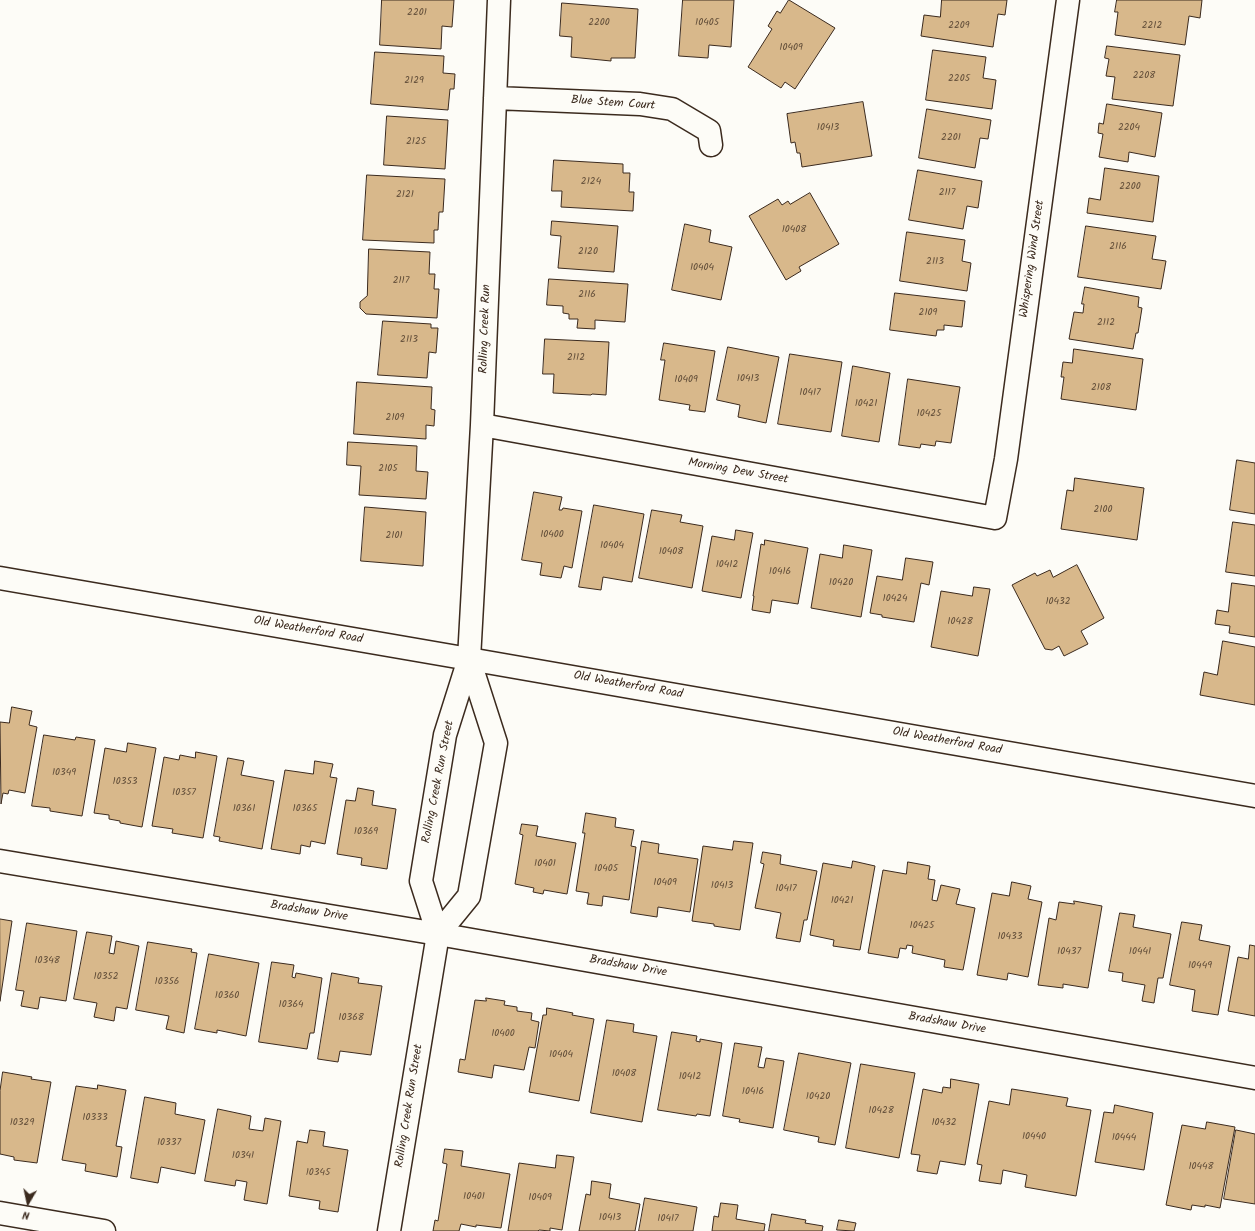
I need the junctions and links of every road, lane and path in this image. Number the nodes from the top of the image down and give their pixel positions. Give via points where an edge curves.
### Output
1 (499, 0) edge
2 (1068, 0) edge
3 (496, 98) junction
4 (711, 145) dead end
5 (482, 425) junction
6 (995, 518) joint
7 (0, 578) edge
8 (468, 658) junction
9 (1255, 796) edge
10 (0, 861) edge
11 (438, 934) junction
12 (1255, 1078) edge
13 (0, 1213) edge
14 (104, 1231) edge
15 (389, 1231) edge

1 - 3 street, Rolling Creek Run
2 - 6 street, Whispering Wind Street via 1006,459
3 - 4 street, Blue Stem Court via 640,104 672,109 709,131
3 - 5 street, Rolling Creek Run
5 - 6 street, Morning Dew Street
5 - 8 street, Rolling Creek Run
7 - 8 street, Old Weatherford Road
8 - 9 street, Old Weatherford Road
8 - 11 street, Rolling Creek Run Street via 445,735 421,881
8 - 11 street, Rolling Creek Run Street via 496,743 468,896
10 - 11 street, Bradshaw Drive
11 - 12 street, Bradshaw Drive
11 - 15 street, Rolling Creek Run Street
13 - 14 street

